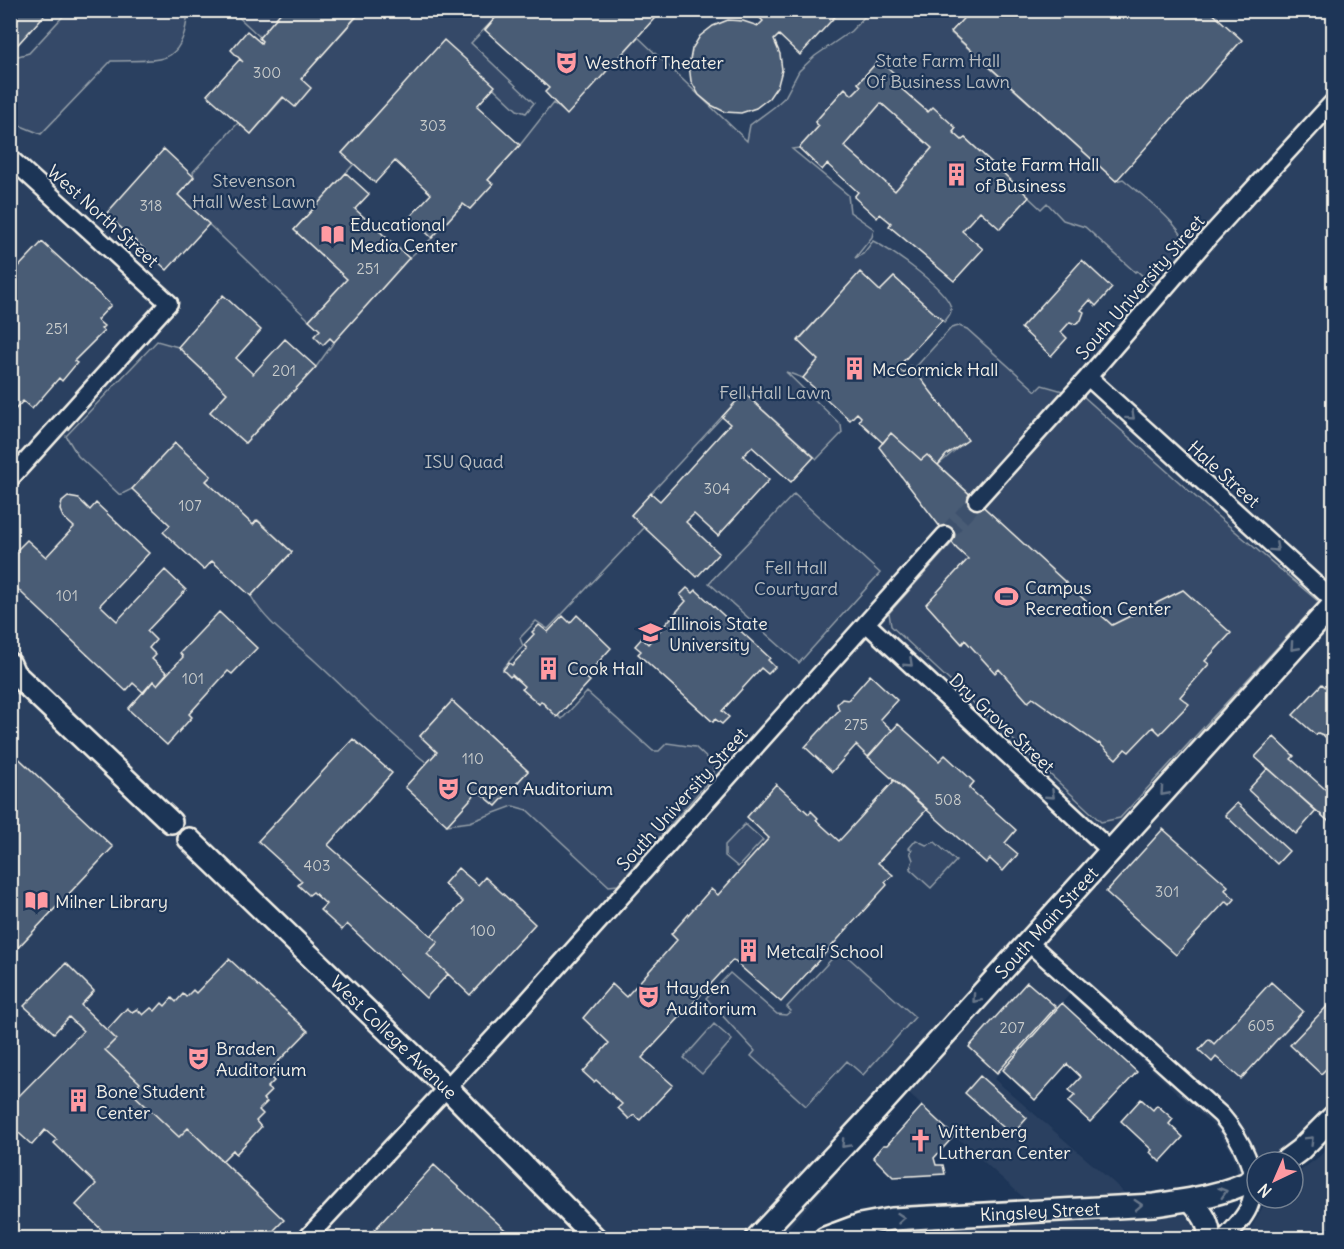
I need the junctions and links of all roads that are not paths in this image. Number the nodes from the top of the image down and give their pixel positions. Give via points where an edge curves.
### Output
1 (1334, 101) edge
2 (10, 158) edge
3 (1088, 377) junction
4 (10, 479) edge
5 (977, 500) tunnel mouth
6 (945, 535) tunnel mouth
7 (1334, 602) edge
8 (866, 623) junction
9 (12, 669) edge
10 (171, 822) dead end
11 (189, 839) dead end
12 (1111, 851) junction
13 (1028, 942) junction
14 (447, 1088) junction
15 (1334, 1116) edge
16 (1297, 1150) edge
17 (1245, 1154) edge
18 (1245, 1183) edge
19 (1191, 1200) junction
20 (1246, 1210) edge
21 (307, 1239) edge
22 (596, 1239) edge
23 (757, 1239) edge
24 (825, 1239) edge
25 (1209, 1239) edge
26 (1225, 1239) edge

1 - 3 street, South University Street
2 - 4 street, West North Street via 169,303
3 - 5 street, South University Street
3 -> 7 street, Hale Street
6 - 8 street, South University Street
7 -> 12 main road, South Main Street
8 -> 12 street, Dry Grove Street
8 - 14 street, South University Street
9 - 10 main road
11 - 14 main road, West College Avenue
12 - 13 main road, South Main Street
13 - 17 street via 1221,1115
13 -> 23 main road, South Main Street
14 - 21 street, South University Street
14 - 22 main road, West College Avenue
16 -> 15 main road
19 -> 18 main road, Kingsley Street
24 -> 19 main road, Kingsley Street via 860,1225 892,1219
19 - 25 main road via 1206,1217
20 - 26 street

